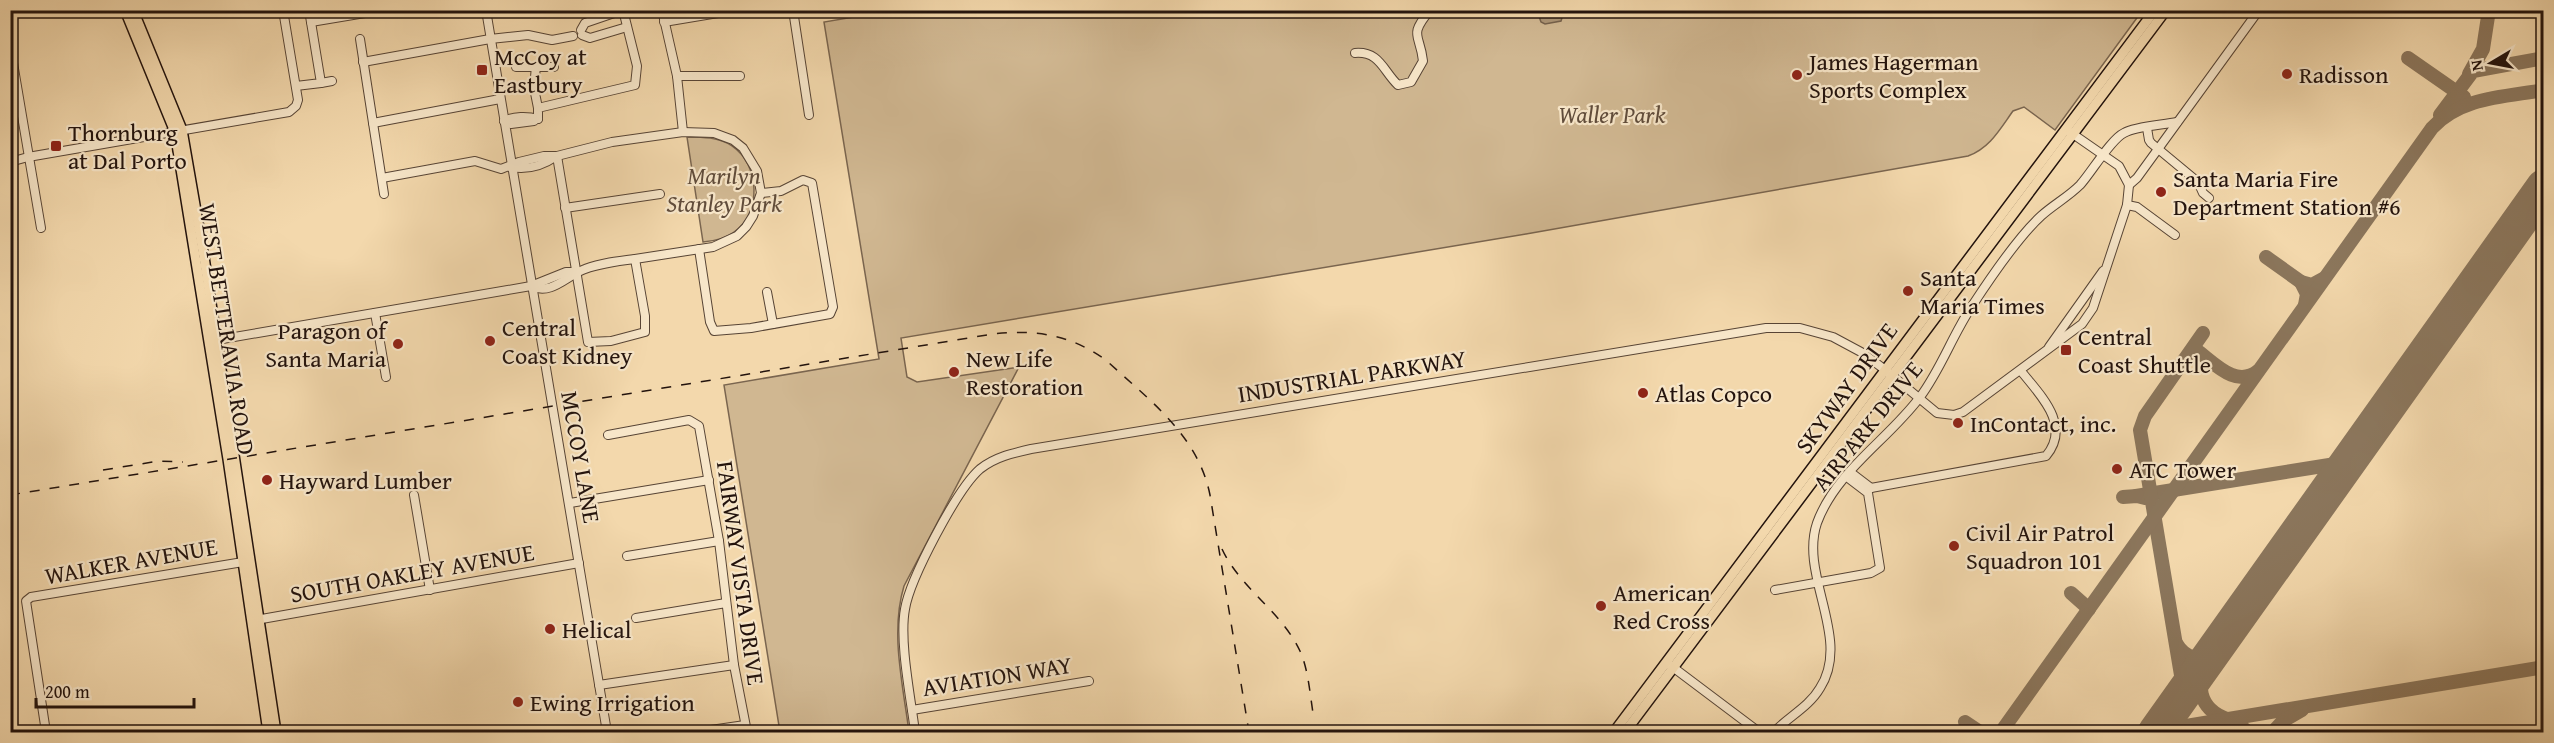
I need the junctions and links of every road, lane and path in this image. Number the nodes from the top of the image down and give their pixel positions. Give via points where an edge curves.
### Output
1 (125, 10) edge
2 (133, 10) edge
3 (284, 10) edge
4 (309, 10) edge
5 (383, 10) edge
6 (486, 10) edge
7 (623, 10) edge
8 (662, 10) edge
9 (793, 10) edge
10 (1430, 10) edge
11 (2155, 10) edge
12 (2166, 10) edge
13 (2259, 10) edge
14 (724, 12) edge
15 (311, 22) junction
16 (664, 22) junction
17 (627, 27) junction
18 (581, 33) junction
19 (360, 39) dead end
20 (490, 39) junction
21 (10, 45) edge
22 (1355, 53) dead end
23 (363, 62) junction
24 (516, 66) dead end
25 (536, 66) junction
26 (554, 67) dead end
27 (677, 76) junction
28 (740, 76) dead end
29 (332, 81) dead end
30 (321, 82) junction
31 (296, 86) junction
32 (500, 99) junction
33 (538, 108) junction
34 (809, 115) dead end
35 (504, 121) junction
36 (2177, 122) junction
37 (373, 123) junction
38 (2147, 128) junction
39 (179, 131) junction
40 (683, 132) junction
41 (2069, 132) junction
42 (2158, 149) junction
43 (2103, 155) junction
44 (556, 156) junction
45 (28, 157) junction
46 (10, 162) edge
47 (510, 167) junction
48 (382, 178) junction
49 (2129, 185) junction
50 (760, 193) junction
51 (384, 194) dead end
52 (660, 194) dead end
53 (2209, 198) dead end
54 (2127, 205) junction
55 (565, 208) junction
56 (41, 228) dead end
57 (2175, 235) dead end
58 (699, 249) junction
59 (635, 259) junction
60 (2108, 264) junction
61 (576, 272) junction
62 (531, 286) junction
63 (767, 292) dead end
64 (375, 313) junction
65 (774, 324) junction
66 (213, 340) junction
67 (2045, 353) junction
68 (1884, 369) junction
69 (2021, 371) junction
70 (1893, 376) junction
71 (386, 377) dead end
72 (1918, 399) junction
73 (608, 435) dead end
74 (1849, 474) junction
75 (709, 480) junction
76 (1870, 491) junction
77 (414, 495) dead end
78 (570, 503) junction
79 (719, 541) junction
80 (627, 556) dead end
81 (243, 562) junction
82 (579, 563) junction
83 (1819, 583) junction
84 (430, 590) junction
85 (1775, 590) dead end
86 (726, 603) junction
87 (636, 618) dead end
88 (255, 620) junction
89 (734, 665) junction
90 (1670, 665) junction
91 (1089, 681) dead end
92 (600, 685) junction
93 (912, 710) junction
94 (746, 728) edge
95 (46, 732) edge
96 (268, 732) edge
97 (276, 732) edge
98 (607, 732) edge
99 (698, 732) edge
100 (915, 732) edge
101 (1614, 732) edge
102 (1625, 732) edge
103 (1759, 732) edge
104 (1774, 732) edge

1 - 39 main road, WEST BETTERAVIA ROAD
2 - 39 main road, WEST BETTERAVIA ROAD
3 - 31 street
4 - 15 street
5 - 15 street
6 - 20 street, MCCOY LANE
7 - 17 street
7 - 18 street via 585,23
8 - 16 street
9 - 34 street
10 - 22 street via 1417,28 1423,62 1411,82 1398,85 1371,54
11 - 41 main road, SKYWAY DRIVE
12 - 41 main road, SKYWAY DRIVE
13 - 36 street
14 - 16 street
15 - 30 street
16 - 27 street
17 - 18 street via 590,38
17 - 33 street via 637,66 635,85
18 - 20 street via 575,29 573,36 552,40 528,35
19 - 23 street
20 - 23 street
20 - 32 street, MCCOY LANE
21 - 45 street
23 - 37 street
24 - 25 street
25 - 26 street
25 - 33 street via 534,88
27 - 28 street
27 - 40 street
29 - 30 street
30 - 31 street
31 - 39 street via 298,100 289,112
32 - 35 street, MCCOY LANE
32 - 37 street
33 - 35 street via 538,119
35 - 47 street, MCCOY LANE
36 - 38 street, AIRPARK DRIVE
36 - 42 street
37 - 48 street
38 - 42 street via 2149,140
38 - 43 street, AIRPARK DRIVE via 2123,133
39 - 45 street
39 - 66 main road, WEST BETTERAVIA ROAD
40 - 44 street via 612,142
40 - 50 street via 714,133 733,140 751,159
41 - 43 street
41 - 68 main road, SKYWAY DRIVE
41 - 70 main road, SKYWAY DRIVE
42 - 49 street
42 - 53 street via 2198,182
43 - 49 street via 2124,172
43 - 72 street, AIRPARK DRIVE via 2077,187 2028,230 1972,306
44 - 47 street
44 - 55 street
45 - 46 street
45 - 56 street
47 - 48 street via 496,168 475,161
47 - 62 street, MCCOY LANE
48 - 51 street
49 - 54 street, INDUSTRIAL PARKWAY
50 - 58 street via 753,216 736,236
50 - 65 street via 781,191 803,180 812,183 831,296 832,312 827,316
52 - 55 street
54 - 57 street via 2137,207
54 - 60 street, INDUSTRIAL PARKWAY
55 - 61 street
58 - 59 street
58 - 65 street via 714,331
59 - 61 street
59 - 61 street via 645,332 641,335 588,342
60 - 67 street
60 - 67 street, INDUSTRIAL PARKWAY via 2089,317
61 - 62 street via 546,289
62 - 64 street
62 - 78 street, MCCOY LANE
63 - 65 street
64 - 66 street
64 - 71 street
66 - 81 main road, WEST BETTERAVIA ROAD
66 - 88 main road, WEST BETTERAVIA ROAD
67 - 69 street, INDUSTRIAL PARKWAY
68 - 70 street, INDUSTRIAL PARKWAY
68 - 90 main road, SKYWAY DRIVE
68 - 93 street, INDUSTRIAL PARKWAY via 1833,337 1800,328 1767,328 1004,456 981,468 962,491 921,567 904,611
69 - 72 street, INDUSTRIAL PARKWAY via 1954,416 1937,413
69 - 76 street via 2055,417 2056,438 2046,456
70 - 72 street, INDUSTRIAL PARKWAY
70 - 90 main road, SKYWAY DRIVE
72 - 74 street, AIRPARK DRIVE
73 - 75 street, FAIRWAY VISTA DRIVE via 694,421 699,426
74 - 76 street
74 - 83 street, AIRPARK DRIVE via 1816,526 1814,552
75 - 78 street
75 - 79 street, FAIRWAY VISTA DRIVE
76 - 83 street via 1880,568
77 - 84 street
78 - 82 street, MCCOY LANE
79 - 80 street
79 - 86 street, FAIRWAY VISTA DRIVE
81 - 88 main road, WEST BETTERAVIA ROAD
81 - 95 street, WALKER AVENUE via 31,597 26,601
82 - 84 street, SOUTH OAKLEY AVENUE
82 - 92 street, MCCOY LANE
83 - 85 street
83 - 104 street, AIRPARK DRIVE via 1829,647 1826,675 1810,701
84 - 88 street, SOUTH OAKLEY AVENUE
86 - 87 street
86 - 89 street, FAIRWAY VISTA DRIVE
88 - 96 main road, WEST BETTERAVIA ROAD
88 - 97 main road, WEST BETTERAVIA ROAD
89 - 92 street
89 - 94 street, FAIRWAY VISTA DRIVE
90 - 101 main road, SKYWAY DRIVE
90 - 102 main road, SKYWAY DRIVE
90 - 103 street
91 - 93 street, AVIATION WAY
92 - 98 street, MCCOY LANE
93 - 100 street
94 - 99 street

